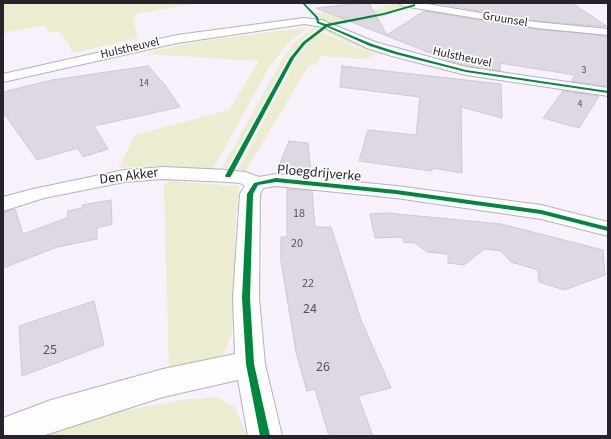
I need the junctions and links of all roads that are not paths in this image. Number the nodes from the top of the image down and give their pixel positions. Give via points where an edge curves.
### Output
1 (403, 3) edge
2 (608, 32) edge
3 (3, 78) edge
4 (608, 92) edge
5 (256, 184) junction
6 (3, 204) edge
7 (608, 229) edge
8 (250, 364) junction
9 (3, 435) edge
10 (265, 436) edge

1 - 2 street, Gruunsel via 536,24
3 - 4 street, Hulstheuvel via 177,39 315,18 371,45 435,64
5 - 6 street, Den Akker via 245,178 228,176 163,173 124,176 40,193
5 - 7 street, Ploegdrijverke via 276,180 396,192 541,212
5 - 8 street, Ploegdrijverke via 250,194 246,298
8 - 9 street via 163,383 51,416
8 - 10 street, Ploegdrijverke

